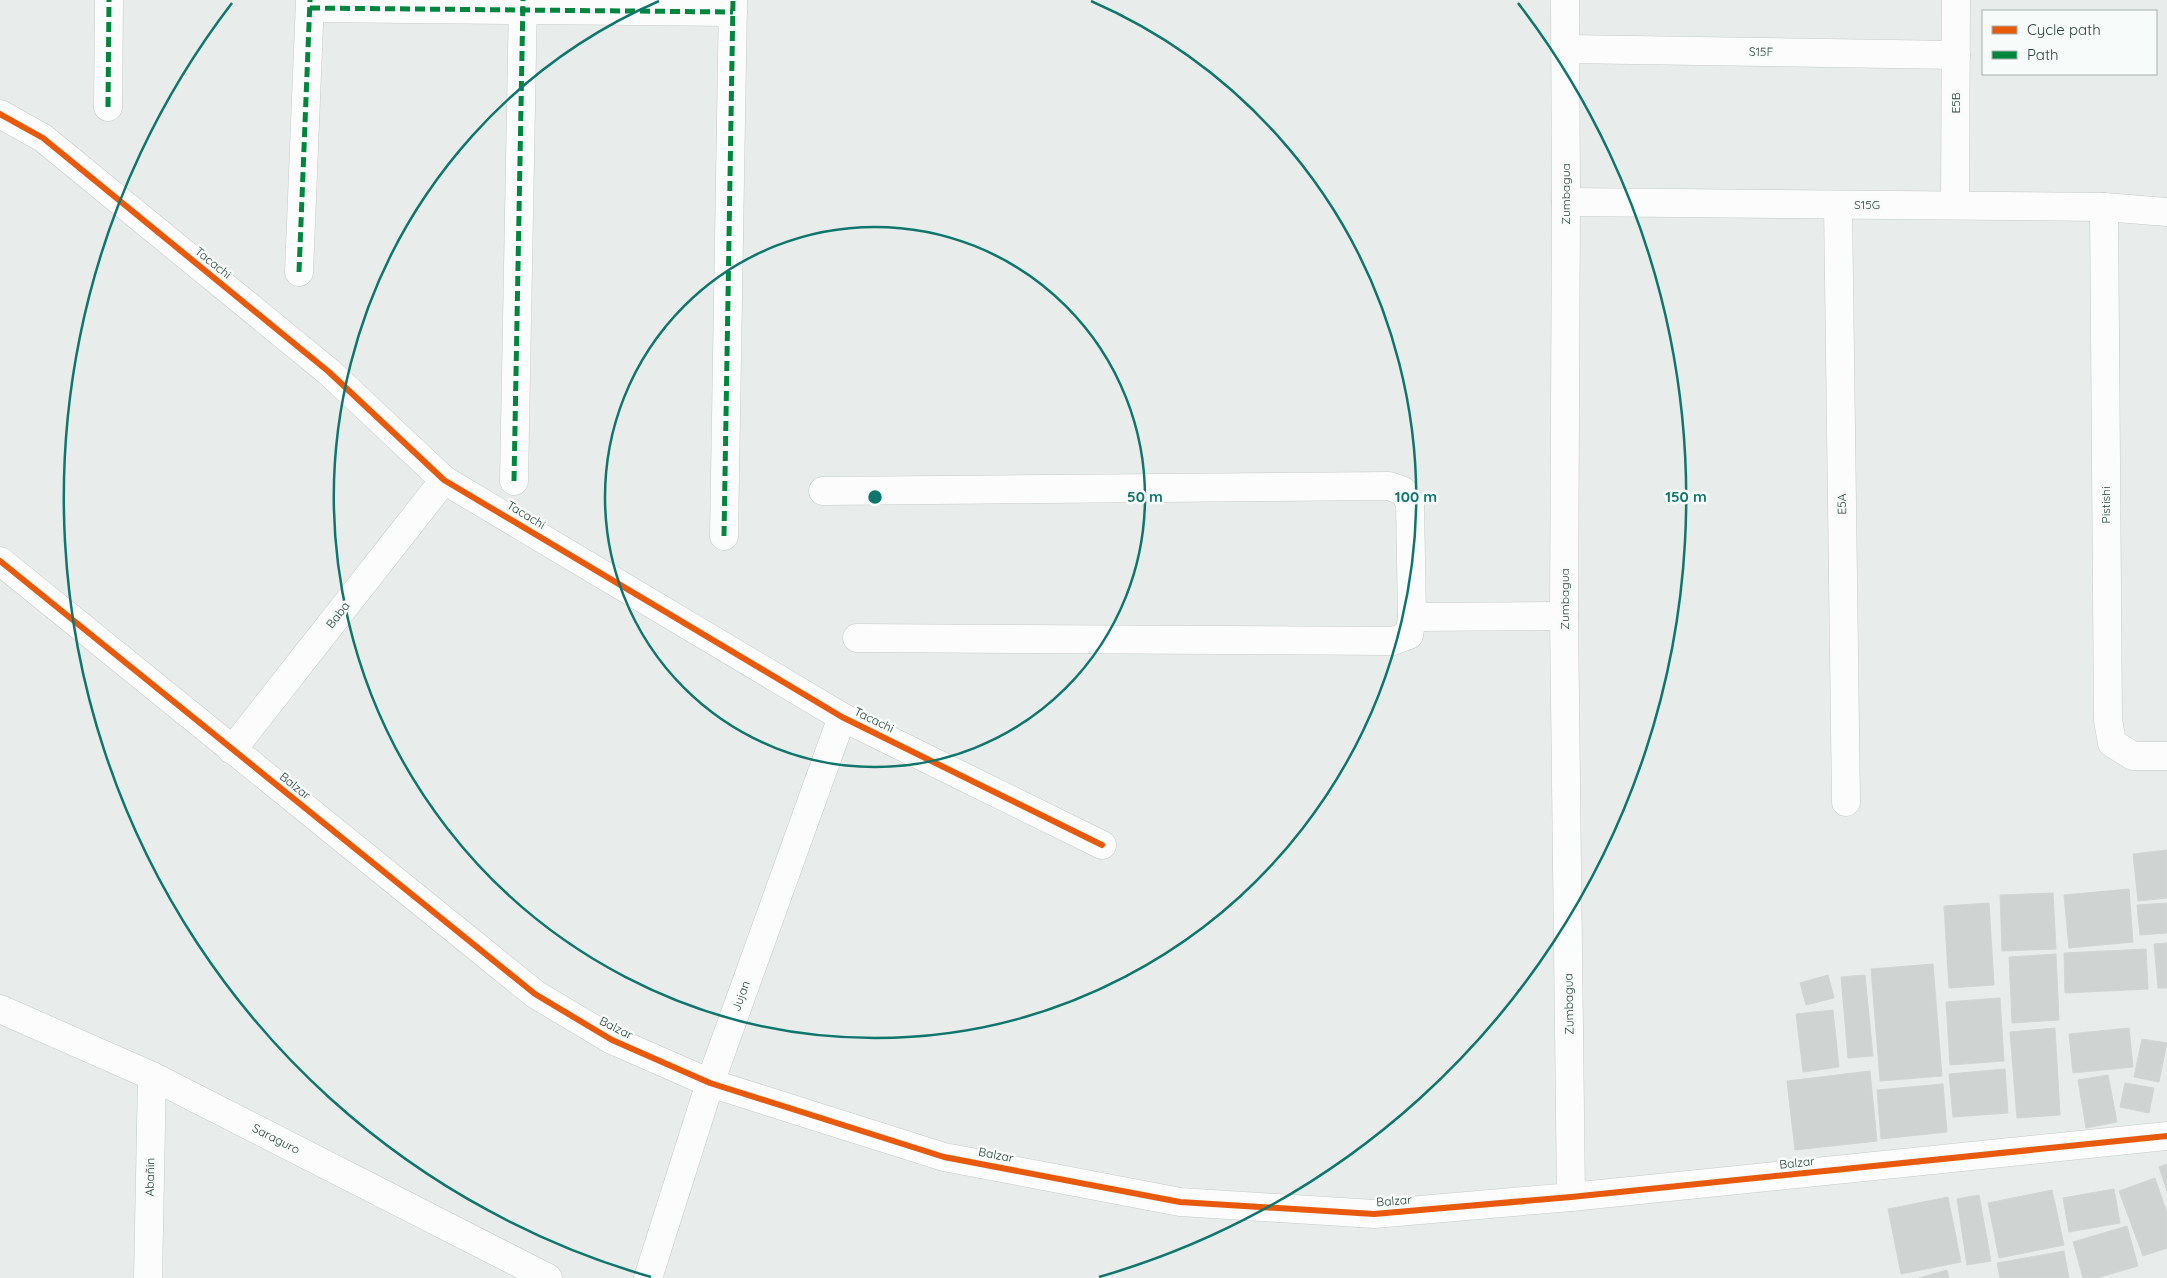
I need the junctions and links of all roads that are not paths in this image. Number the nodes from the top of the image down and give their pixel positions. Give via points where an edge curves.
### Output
1 (109, 0) edge
2 (1565, 0) edge
3 (1956, 0) edge
4 (310, 4) edge
5 (523, 6) edge
6 (733, 6) edge
7 (1566, 49) junction
8 (1956, 55) junction
9 (108, 108) dead end
10 (0, 114) edge
11 (1566, 202) junction
12 (1838, 205) junction
13 (1955, 205) junction
14 (2104, 207) junction
15 (2167, 212) edge
16 (299, 272) dead end
17 (444, 480) junction
18 (514, 481) dead end
19 (823, 491) dead end
20 (724, 536) dead end
21 (0, 561) edge
22 (1564, 616) junction
23 (1412, 617) junction
24 (857, 638) dead end
25 (842, 717) junction
26 (232, 750) junction
27 (2167, 756) edge
28 (1846, 802) dead end
29 (1102, 845) dead end
30 (0, 1009) edge
31 (152, 1076) junction
32 (710, 1083) junction
33 (2167, 1136) edge
34 (1571, 1197) junction
35 (148, 1278) edge
36 (548, 1278) edge
37 (648, 1278) edge

1 - 9 street
2 - 7 street, Zumbagua
3 - 8 street, E5B
4 - 5 street
4 - 16 street
5 - 6 street
5 - 18 street
6 - 20 street
7 - 8 street, S15F
7 - 11 street, Zumbagua
8 - 13 street, E5B
10 - 17 street, Tacachi via 43,138 329,372
11 - 12 street, S15G
11 - 22 street, Zumbagua
12 - 13 street, S15G
12 - 28 street, E5A
13 - 14 street, S15G
14 - 15 street, S15G
14 - 27 street, Pistishi via 2108,720 2112,743 2133,756
17 - 25 street, Tacachi
17 - 26 street, Baba
19 - 23 street via 1389,486 1403,491 1410,504
21 - 26 street, Balzar
22 - 23 street
22 - 34 street, Zumbagua
23 - 24 street via 1409,635 1394,641
25 - 29 street, Tacachi
25 - 32 street, Jujan
26 - 32 street, Balzar via 535,994 612,1040
30 - 31 street, Saraguro
31 - 35 street, Abañin
31 - 36 street, Saraguro
32 - 34 street, Balzar via 944,1156 1180,1202 1374,1214
32 - 37 street, Jujan
33 - 34 street, Balzar

